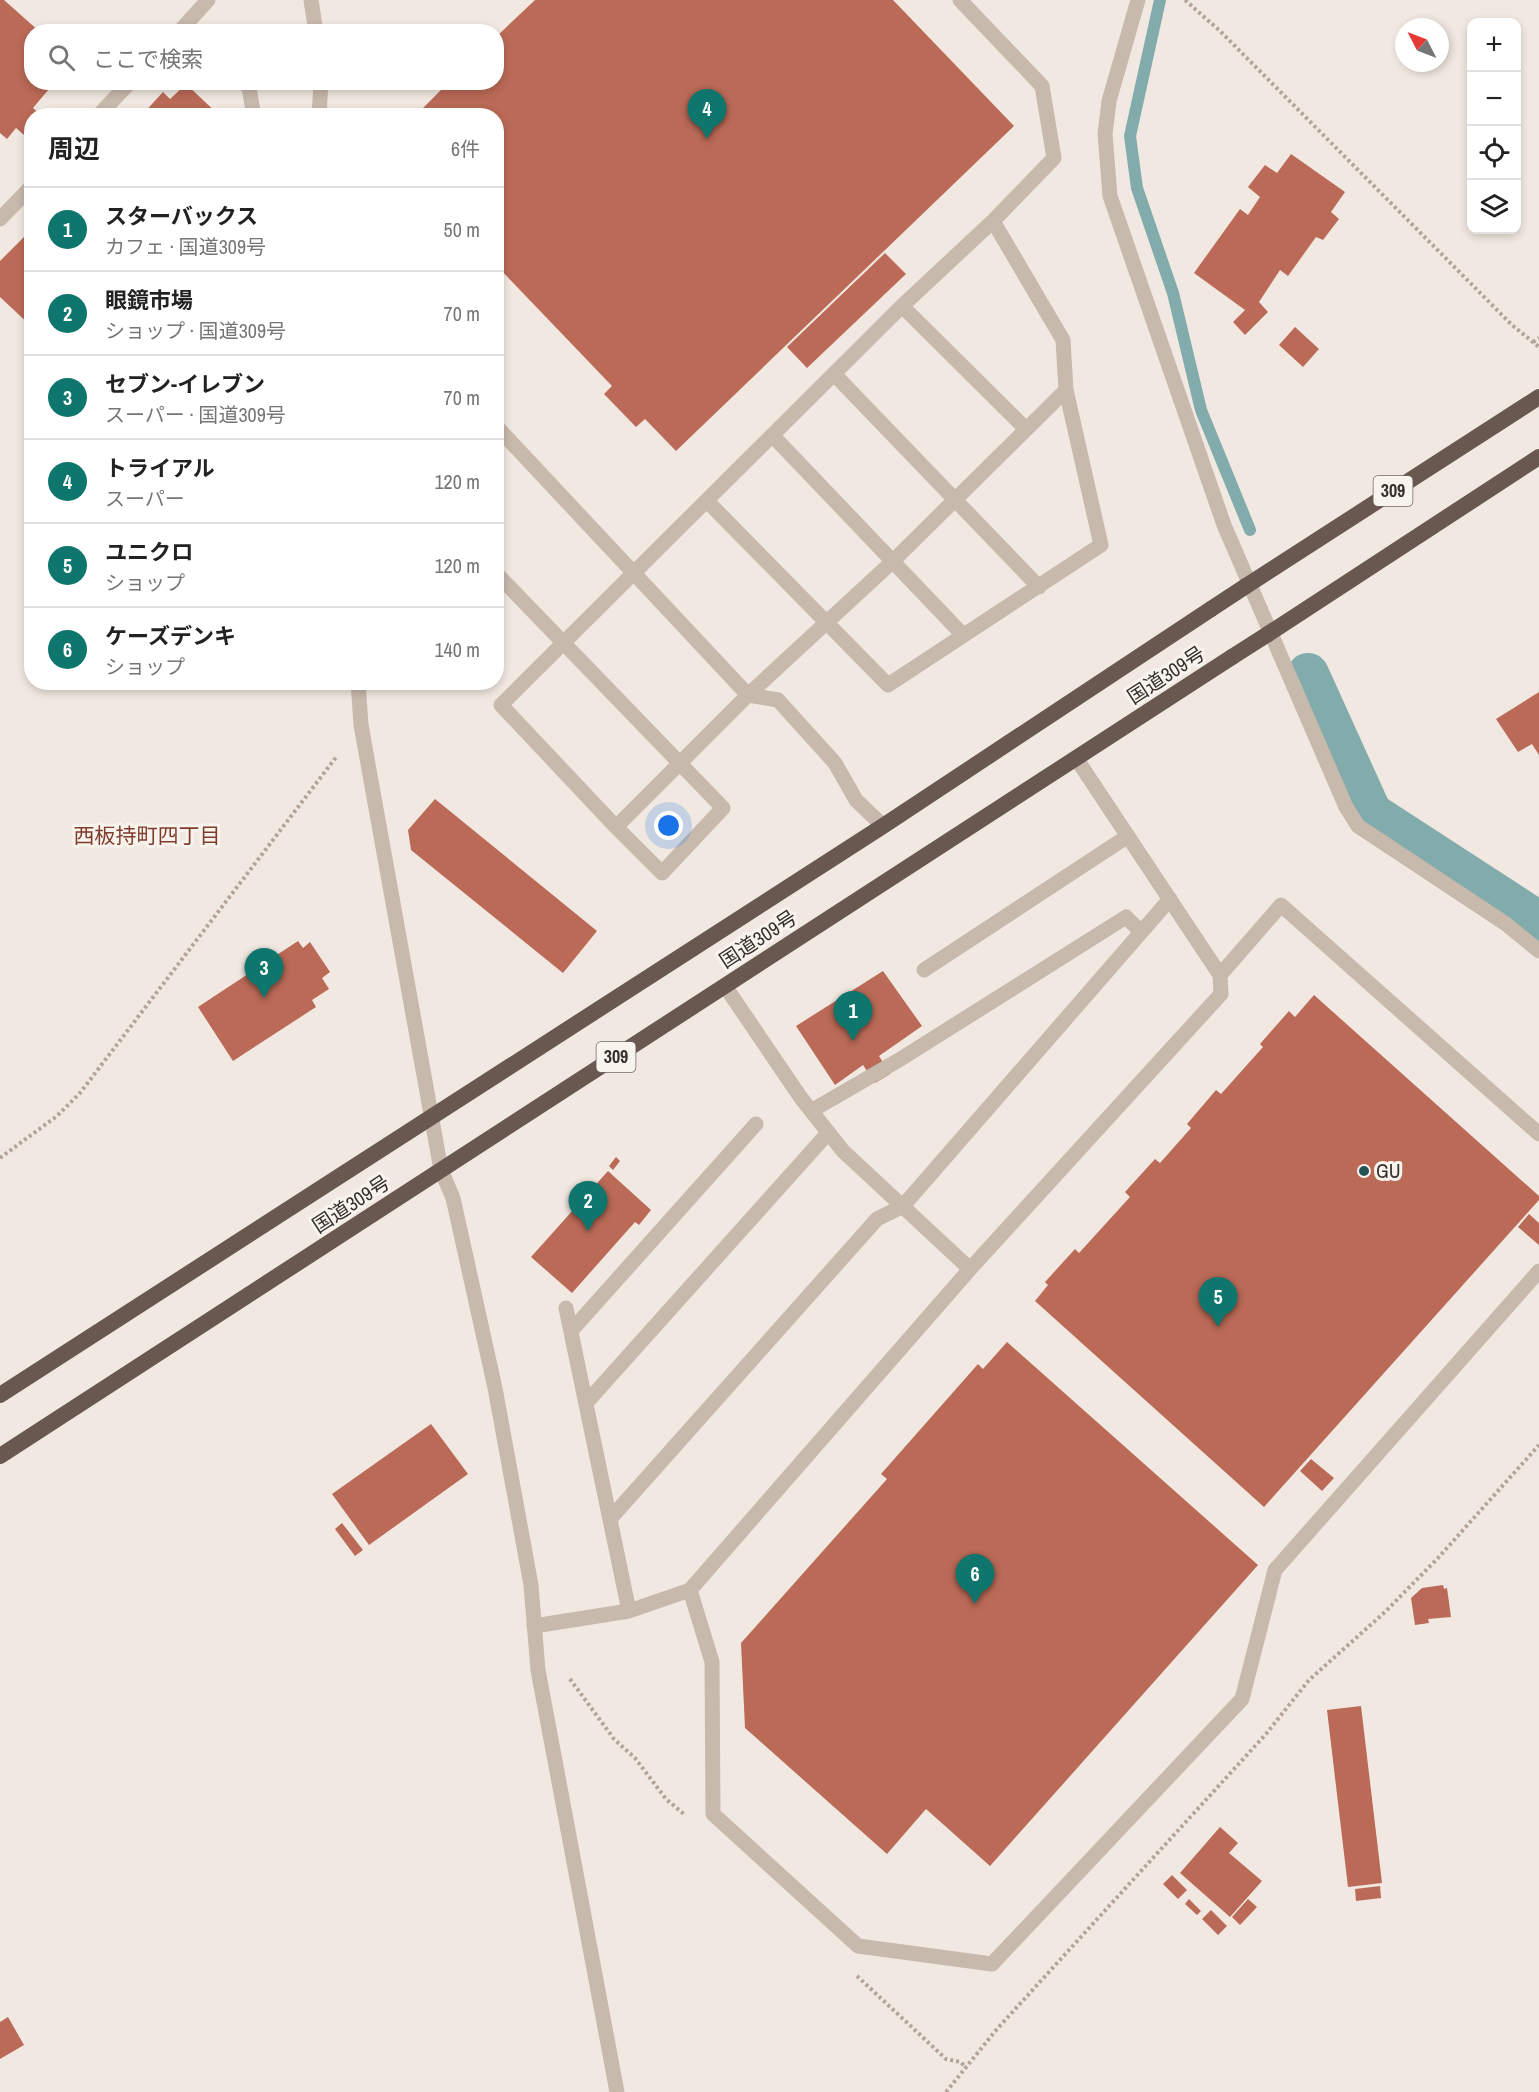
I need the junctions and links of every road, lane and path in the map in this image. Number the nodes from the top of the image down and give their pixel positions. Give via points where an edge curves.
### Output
1 (208, 0) edge
2 (311, 0) edge
3 (960, 0) edge
4 (1138, 0) edge
5 (1185, 0) edge
6 (188, 24) edge
7 (315, 24) edge
8 (122, 90) edge
9 (249, 90) edge
10 (321, 90) edge
11 (106, 108) edge
12 (253, 108) edge
13 (319, 108) edge
14 (24, 194) edge
15 (0, 219) edge
16 (993, 221) junction
17 (902, 306) junction
18 (1539, 338) edge
19 (1533, 342) junction
20 (1539, 347) edge
21 (836, 375) junction
22 (1066, 390) junction
23 (1539, 397) edge
24 (1026, 429) junction
25 (504, 434) edge
26 (773, 436) junction
27 (1539, 457) edge
28 (956, 499) junction
29 (707, 501) junction
30 (892, 562) junction
31 (634, 572) junction
32 (504, 582) edge
33 (1248, 584) junction
34 (1039, 587) junction
35 (826, 623) junction
36 (1269, 633) junction
37 (963, 635) junction
38 (562, 644) junction
39 (359, 690) edge
40 (748, 695) junction
41 (362, 725) junction
42 (1076, 758) junction
43 (679, 764) junction
44 (883, 826) junction
45 (616, 827) junction
46 (1128, 836) junction
47 (1170, 899) junction
48 (1141, 932) junction
49 (1539, 951) edge
50 (924, 970) dead end
51 (1220, 975) junction
52 (725, 986) junction
53 (811, 1111) junction
54 (431, 1115) junction
55 (756, 1124) dead end
56 (828, 1133) junction
57 (1539, 1134) edge
58 (0, 1158) edge
59 (441, 1170) junction
60 (903, 1206) junction
61 (970, 1269) junction
62 (1539, 1271) edge
63 (566, 1308) dead end
64 (571, 1331) junction
65 (0, 1395) edge
66 (587, 1402) junction
67 (1539, 1445) edge
68 (0, 1456) edge
69 (610, 1519) junction
70 (690, 1590) junction
71 (629, 1611) junction
72 (534, 1626) junction
73 (617, 2092) edge
74 (946, 2092) edge

1 - 6 street
2 - 7 street
3 - 16 street via 1042,86 1054,158
4 - 33 street via 1110,101 1105,134 1110,196
5 - 19 path
8 - 11 street
9 - 12 street
10 - 13 street
14 - 15 street
16 - 17 street
16 - 22 street via 1063,340
17 - 21 street
17 - 24 street
18 - 19 path
19 - 20 path
21 - 26 street
21 - 28 street
22 - 24 street
22 - 34 street via 1101,544
23 - 33 highway, 国道309号 / 309
24 - 28 street
25 - 31 street
26 - 29 street
26 - 30 street
27 - 36 highway, 国道309号 / 309
28 - 30 street
28 - 34 street
29 - 31 street
29 - 35 street
30 - 35 street
30 - 37 street
31 - 38 street
31 - 40 street
32 - 38 street
33 - 36 street
33 - 44 highway, 国道309号 / 309, bridge
34 - 37 street
35 - 37 street via 888,685
35 - 40 street
36 - 42 highway, 国道309号 / 309, bridge
36 - 49 street via 1358,826 1506,924
38 - 43 street
38 - 45 street via 501,705
39 - 41 street
40 - 43 street
40 - 44 street via 778,700 836,763 856,800
41 - 54 street
41 - 58 path via 80,1094
42 - 46 street
42 - 52 highway, 国道309号 / 309
43 - 45 street
43 - 45 street via 723,808 662,873
44 - 54 highway, 国道309号 / 309
46 - 47 street
46 - 50 street
47 - 48 street
47 - 51 street
48 - 53 street via 1126,917
48 - 60 street
51 - 57 street via 1281,905
51 - 61 street via 1221,994
52 - 53 street
52 - 59 highway, 国道309号 / 309
53 - 56 street
54 - 59 street
54 - 65 highway, 国道309号 / 309
55 - 64 street
56 - 60 street
56 - 66 street
59 - 68 highway, 国道309号 / 309
59 - 72 street via 453,1197 495,1388 531,1585
60 - 61 street
60 - 69 street via 877,1219
61 - 70 street
62 - 70 street via 1275,1570 1242,1699 992,1964 858,1946 713,1814 712,1662
63 - 64 street
64 - 66 street
66 - 69 street
67 - 74 path via 1386,1611 1309,1680 1266,1734 997,2029
69 - 71 street
70 - 71 street
71 - 72 street
72 - 73 street via 538,1670

